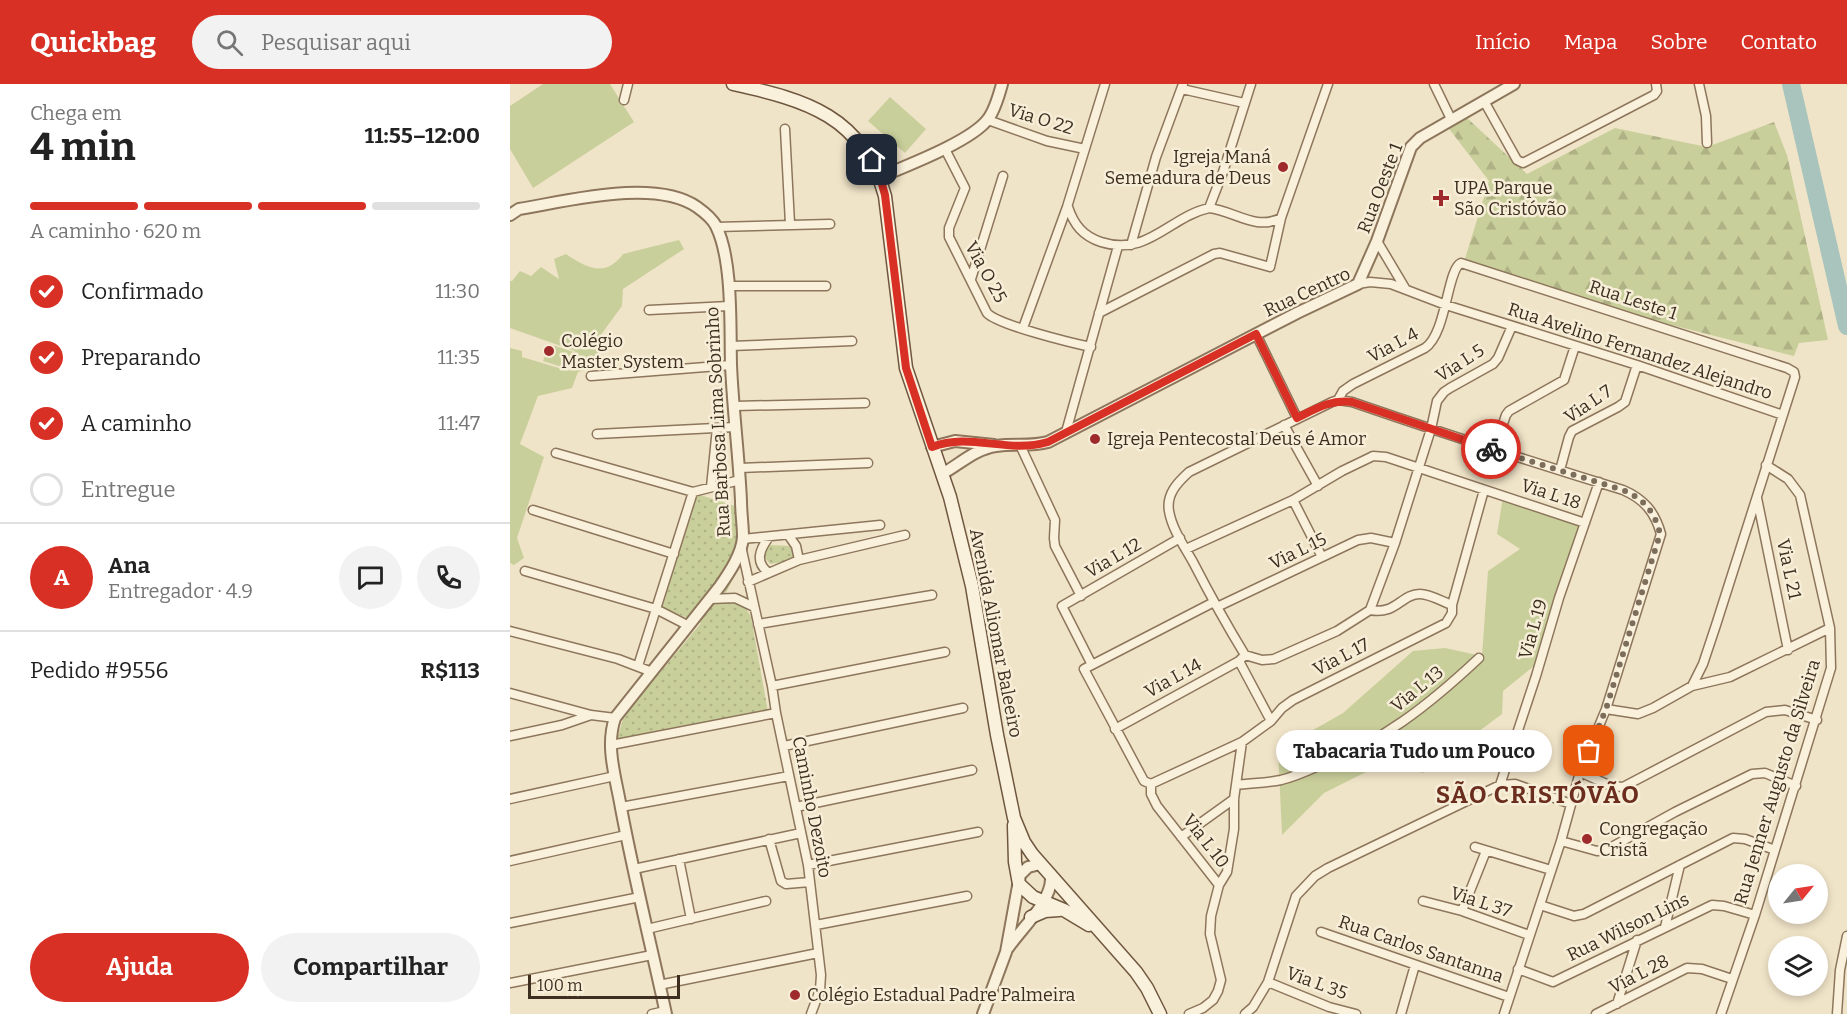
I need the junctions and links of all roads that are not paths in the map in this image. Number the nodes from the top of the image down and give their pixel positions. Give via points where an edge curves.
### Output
1 (628, 84) edge
2 (733, 84) edge
3 (1002, 84) edge
4 (1094, 84) edge
5 (1251, 84) edge
6 (1328, 84) edge
7 (1434, 84) edge
8 (1514, 84) edge
9 (1656, 84) edge
10 (1699, 84) edge
11 (1105, 86) edge
12 (1183, 86) edge
13 (624, 100) dead end
14 (1485, 101) junction
15 (1244, 103) junction
16 (1451, 119) junction
17 (988, 120) junction
18 (785, 129) dead end
19 (1707, 143) dead end
20 (945, 149) junction
21 (1085, 149) junction
22 (1003, 176) dead end
23 (880, 177) junction
24 (1067, 207) junction
25 (1209, 208) junction
26 (513, 211) edge
27 (1281, 218) junction
28 (790, 224) junction
29 (830, 224) dead end
30 (716, 227) junction
31 (1377, 241) junction
32 (1131, 245) junction
33 (1118, 246) junction
34 (971, 279) junction
35 (1358, 284) junction
36 (826, 285) dead end
37 (728, 286) junction
38 (1405, 288) junction
39 (1446, 305) junction
40 (729, 306) junction
41 (648, 310) dead end
42 (1099, 313) junction
43 (1512, 326) junction
44 (1023, 328) junction
45 (1256, 334) junction
46 (852, 341) dead end
47 (731, 346) junction
48 (1575, 346) junction
49 (1090, 347) junction
50 (731, 365) junction
51 (1637, 365) junction
52 (591, 376) dead end
53 (1338, 400) junction
54 (865, 403) dead end
55 (735, 406) junction
56 (1783, 415) junction
57 (1297, 418) junction
58 (1284, 424) junction
59 (735, 427) junction
60 (717, 428) junction
61 (1431, 429) junction
62 (1066, 432) junction
63 (597, 434) dead end
64 (1020, 445) junction
65 (932, 447) junction
66 (974, 447) junction
67 (1494, 450) junction
68 (556, 453) dead end
69 (868, 463) dead end
70 (1766, 465) junction
71 (740, 468) junction
72 (1418, 469) junction
73 (1560, 470) junction
74 (942, 474) junction
75 (740, 480) junction
76 (1599, 482) junction
77 (1318, 486) junction
78 (711, 488) junction
79 (1484, 490) junction
80 (693, 492) junction
81 (1757, 495) junction
82 (1293, 500) junction
83 (533, 510) dead end
84 (1585, 523) junction
85 (879, 525) dead end
86 (904, 535) dead end
87 (789, 536) junction
88 (769, 537) junction
89 (1180, 538) junction
90 (742, 543) junction
91 (1395, 543) junction
92 (1186, 549) junction
93 (674, 554) junction
94 (1322, 557) junction
95 (799, 560) junction
96 (525, 571) dead end
97 (769, 573) junction
98 (748, 582) junction
99 (932, 595) dead end
100 (1081, 596) junction
101 (710, 599) junction
102 (1216, 605) junction
103 (1452, 605) junction
104 (1062, 606) joint
105 (754, 608) junction
106 (656, 609) junction
107 (1370, 610) junction
108 (758, 624) junction
109 (689, 626) junction
110 (1830, 628) junction
111 (510, 631) edge
112 (1788, 650) junction
113 (945, 652) dead end
114 (1242, 658) junction
115 (1479, 658) dead end
116 (638, 666) junction
117 (1088, 667) junction
118 (652, 672) junction
119 (772, 686) junction
120 (1692, 686) junction
121 (510, 693) edge
122 (963, 708) dead end
123 (1606, 709) junction
124 (776, 713) junction
125 (591, 715) junction
126 (615, 718) junction
127 (1817, 720) junction
128 (1271, 721) junction
129 (1115, 729) junction
130 (510, 736) edge
131 (1242, 742) junction
132 (610, 745) junction
133 (784, 746) junction
134 (972, 770) dead end
135 (1580, 772) junction
136 (615, 776) junction
137 (789, 776) junction
138 (1148, 783) junction
139 (1236, 785) junction
140 (1500, 786) junction
141 (1796, 786) junction
142 (510, 799) edge
143 (1234, 799) junction
144 (1571, 804) junction
145 (621, 807) junction
146 (796, 807) junction
147 (1014, 818) junction
148 (978, 832) dead end
149 (801, 833) junction
150 (626, 835) junction
151 (1181, 837) junction
152 (769, 840) junction
153 (1561, 841) junction
154 (1475, 847) dead end
155 (1775, 850) junction
156 (1486, 851) junction
157 (679, 859) junction
158 (510, 861) edge
159 (1040, 864) junction
160 (808, 865) junction
161 (1680, 865) junction
162 (634, 869) junction
163 (1551, 870) junction
164 (1051, 878) junction
165 (810, 882) junction
166 (1020, 884) junction
167 (1219, 885) junction
168 (967, 896) dead end
169 (640, 897) junction
170 (766, 901) dead end
171 (1423, 901) dead end
172 (1043, 902) junction
173 (1540, 905) junction
174 (1064, 910) junction
175 (1462, 911) junction
176 (1755, 915) junction
177 (1031, 917) junction
178 (691, 919) junction
179 (510, 923) edge
180 (816, 925) junction
181 (1665, 927) junction
182 (647, 929) junction
183 (1321, 932) dead end
184 (1529, 935) junction
185 (1847, 936) edge
186 (1104, 937) junction
187 (1637, 940) junction
188 (1006, 952) junction
189 (818, 953) junction
190 (652, 955) junction
191 (1415, 965) junction
192 (1518, 969) junction
193 (1732, 979) junction
194 (1268, 982) junction
195 (510, 983) edge
196 (659, 985) junction
197 (1509, 997) junction
198 (1617, 1004) junction
199 (666, 1012) edge
200 (652, 1014) edge
201 (811, 1014) edge
202 (983, 1014) edge
203 (1160, 1014) edge
204 (1189, 1014) edge
205 (1245, 1014) edge
206 (1356, 1014) edge
207 (1401, 1014) edge
208 (1504, 1014) edge
209 (1596, 1014) edge
210 (1720, 1014) edge
211 (1837, 1014) edge

1 - 13 street
2 - 23 main road, Avenida Aliomar Baleeiro via 791,98 846,127
3 - 17 street
4 - 11 street
5 - 15 street
6 - 27 street
7 - 16 street
8 - 14 street, Rua Oeste 1
9 - 14 street via 1654,95 1523,163 1516,160
10 - 19 street
11 - 21 street
12 - 15 street
12 - 32 street via 1156,157
14 - 16 street, Rua Oeste 1
15 - 25 street
16 - 31 street, Rua Oeste 1 via 1411,147
17 - 20 street
17 - 21 street, Via O 22 via 1047,141
18 - 28 street
20 - 23 street
20 - 34 street, Via O 25 via 965,188 949,237
21 - 24 street
22 - 34 street
23 - 65 main road, Avenida Aliomar Baleeiro via 906,368
24 - 33 street via 1085,235
24 - 44 street
25 - 27 street via 1257,223
25 - 32 street
26 - 30 street via 601,196 659,193 695,206
27 - 42 street via 1270,267 1214,254
28 - 29 street
28 - 30 street
30 - 37 street, Rua Barbosa Lima Sobrinho
31 - 35 street, Rua Oeste 1
31 - 38 street
32 - 33 street
33 - 42 street
34 - 44 street, Via O 25 via 991,317
35 - 38 street, Rua Centro via 1380,282
35 - 45 street, Rua Centro
36 - 37 street
37 - 40 street, Rua Barbosa Lima Sobrinho
38 - 39 street, Rua Avelino Fernandez Alejandro
39 - 43 street, Rua Avelino Fernandez Alejandro
39 - 53 street, Via L 4 via 1430,344 1353,384
39 - 56 street, Rua Leste 1 via 1456,267 1461,263 1551,290 1787,368 1795,374
40 - 41 street
40 - 47 street, Rua Barbosa Lima Sobrinho
42 - 49 street
43 - 48 street, Rua Avelino Fernandez Alejandro
43 - 61 street, Via L 5 via 1493,364 1440,396
44 - 49 street, Via O 25
45 - 57 street
45 - 62 street, Rua Centro
46 - 47 street
47 - 50 street, Rua Barbosa Lima Sobrinho
48 - 51 street, Rua Avelino Fernandez Alejandro
48 - 67 street via 1564,380 1506,415
49 - 62 street
50 - 52 street
50 - 55 street, Rua Barbosa Lima Sobrinho
51 - 56 street, Rua Avelino Fernandez Alejandro
51 - 73 street, Via L 7 via 1624,402 1572,432
53 - 57 street, Via L 4
53 - 61 street
54 - 55 street
55 - 59 street, Rua Barbosa Lima Sobrinho
56 - 70 street, Rua Avelino Fernandez Alejandro
57 - 58 street, Via L 4
58 - 77 street
58 - 89 street, Via L 4 via 1189,472 1181,480 1172,493 1169,511
59 - 60 street
59 - 71 street, Rua Barbosa Lima Sobrinho
60 - 63 street
60 - 78 street
61 - 67 street
61 - 72 street, Via L 5
62 - 64 street, Rua Centro via 1037,445
64 - 66 street, Rua Centro
64 - 100 street via 1055,520 1055,546
65 - 66 street, Rua Centro via 956,441
65 - 74 main road, Avenida Aliomar Baleeiro
66 - 74 street, Rua Centro
67 - 73 street
68 - 80 street
69 - 71 street
70 - 81 street, Rua Avelino Fernandez Alejandro
70 - 110 street, Rua Jenner Augusto da Silveira via 1788,479 1800,495
71 - 75 street, Rua Barbosa Lima Sobrinho
72 - 77 street, Via L 18 via 1373,456
72 - 79 street, Via L 18
72 - 91 street, Via L 5
73 - 76 street
74 - 147 main road, Avenida Aliomar Baleeiro via 972,586
75 - 78 street
75 - 90 street, Rua Barbosa Lima Sobrinho
76 - 84 street, Via L 19
76 - 123 street via 1642,501 1653,513 1660,534
77 - 82 street
78 - 80 street
79 - 84 street, Via L 18
79 - 103 street, Via L 17
80 - 93 street
81 - 112 street, Via L 21
81 - 120 street, Rua Avelino Fernandez Alejandro via 1703,664
82 - 92 street
82 - 94 street
83 - 93 street
84 - 140 street, Via L 19
85 - 87 street
86 - 95 street
87 - 88 street
87 - 95 street
88 - 90 street
88 - 97 street via 760,548 759,559
89 - 92 street, Via L 4
89 - 100 street, Via L 12
90 - 98 street, Caminho Dezoito
90 - 101 street, Rua Barbosa Lima Sobrinho via 727,576
91 - 94 street, Via L 15 via 1363,538
91 - 107 street, Via L 5
92 - 102 street, Via L 4
93 - 106 street
94 - 102 street, Via L 15
95 - 97 street
96 - 106 street
97 - 98 street
98 - 105 street, Caminho Dezoito
99 - 108 street
100 - 104 street, Via L 12
101 - 105 street via 735,598
101 - 109 street, Rua Barbosa Lima Sobrinho
102 - 114 street, Via L 4
102 - 117 street
103 - 107 street, Via L 17 via 1420,594 1388,610
103 - 128 street, Via L 17 via 1452,614 1439,627 1293,700
104 - 117 street, Via L 10
105 - 108 street, Caminho Dezoito
106 - 109 street
106 - 116 street
107 - 114 street via 1337,631 1274,659
108 - 119 street, Caminho Dezoito
109 - 118 street, Rua Barbosa Lima Sobrinho
110 - 112 street
110 - 127 street, Rua Jenner Augusto da Silveira via 1832,668
111 - 116 street
112 - 120 street via 1730,677
113 - 119 street
114 - 128 street
114 - 129 street, Via L 14
115 - 139 street, Via L 13 via 1376,741 1333,762 1281,780
116 - 118 street
117 - 129 street, Via L 10
118 - 126 street, Rua Barbosa Lima Sobrinho
119 - 124 street, Caminho Dezoito
120 - 123 street via 1638,714
121 - 125 street
122 - 133 street
123 - 135 street
124 - 132 street
124 - 133 street, Caminho Dezoito
125 - 126 street
125 - 130 street
126 - 132 street
127 - 135 street via 1785,710 1766,712 1623,787 1611,786
127 - 141 street, Rua Jenner Augusto da Silveira
128 - 131 street, Via L 17
129 - 138 street, Via L 10
131 - 138 street, Via L 17
131 - 139 street
132 - 136 street
133 - 137 street, Caminho Dezoito
134 - 146 street
135 - 144 street
136 - 142 street
136 - 145 street
137 - 145 street
137 - 146 street, Caminho Dezoito
138 - 151 street, Via L 10 via 1154,800
139 - 143 street
140 - 144 street via 1515,784
140 - 194 street via 1315,876 1296,896
141 - 153 street via 1765,774 1752,774 1608,849 1597,851
141 - 155 street, Rua Jenner Augusto da Silveira
143 - 151 street
143 - 167 street via 1227,872
144 - 153 street
145 - 150 street
146 - 149 street, Caminho Dezoito
147 - 159 main road, Avenida Aliomar Baleeiro via 1024,842
147 - 166 main road, Avenida Aliomar Baleeiro
148 - 160 street
149 - 152 street
149 - 160 street, Caminho Dezoito
150 - 158 street
150 - 162 street
151 - 167 street, Via L 10
152 - 157 street
152 - 165 street via 781,881
153 - 163 street
154 - 156 street
155 - 161 street via 1733,838
155 - 176 street, Rua Jenner Augusto da Silveira
156 - 163 street
156 - 175 street
157 - 162 street
157 - 178 street
159 - 164 main road, Avenida Aliomar Baleeiro
159 - 166 street via 1028,867 1020,875
160 - 165 street, Caminho Dezoito
161 - 173 street via 1584,914 1574,916
161 - 181 street
162 - 169 street
163 - 173 street
164 - 172 street
164 - 186 main road, Avenida Aliomar Baleeiro
165 - 180 street, Caminho Dezoito
166 - 172 main road, Avenida Aliomar Baleeiro
166 - 188 street
167 - 204 street, Via L 10 via 1210,934 1221,980 1213,1000
168 - 180 street
169 - 179 street
169 - 182 street
170 - 178 street
171 - 175 street, Via L 37
172 - 174 main road, Avenida Aliomar Baleeiro
172 - 177 street
173 - 184 street
174 - 177 main road
174 - 186 main road, Avenida Aliomar Baleeiro
175 - 184 street, Via L 37
176 - 181 street, Rua Wilson Lins via 1717,904
176 - 193 street, Rua Jenner Augusto da Silveira
177 - 188 street
178 - 182 street
180 - 189 street, Caminho Dezoito
181 - 187 street, Rua Wilson Lins
182 - 190 street
183 - 191 street, Rua Carlos Santanna
184 - 192 street
185 - 211 street
186 - 203 main road, Avenida Aliomar Baleeiro via 1147,988
187 - 192 street, Rua Wilson Lins via 1553,982
187 - 198 street
188 - 202 street
189 - 196 street
189 - 201 street, Caminho Dezoito via 820,990
190 - 195 street
190 - 196 street
191 - 197 street, Rua Carlos Santanna
191 - 207 street
192 - 197 street
193 - 198 street, Via L 28 via 1687,968
193 - 210 street, Rua Jenner Augusto da Silveira
194 - 205 street
194 - 206 street, Via L 35
196 - 199 street
197 - 208 street
198 - 209 street, Via L 28
199 - 200 street

